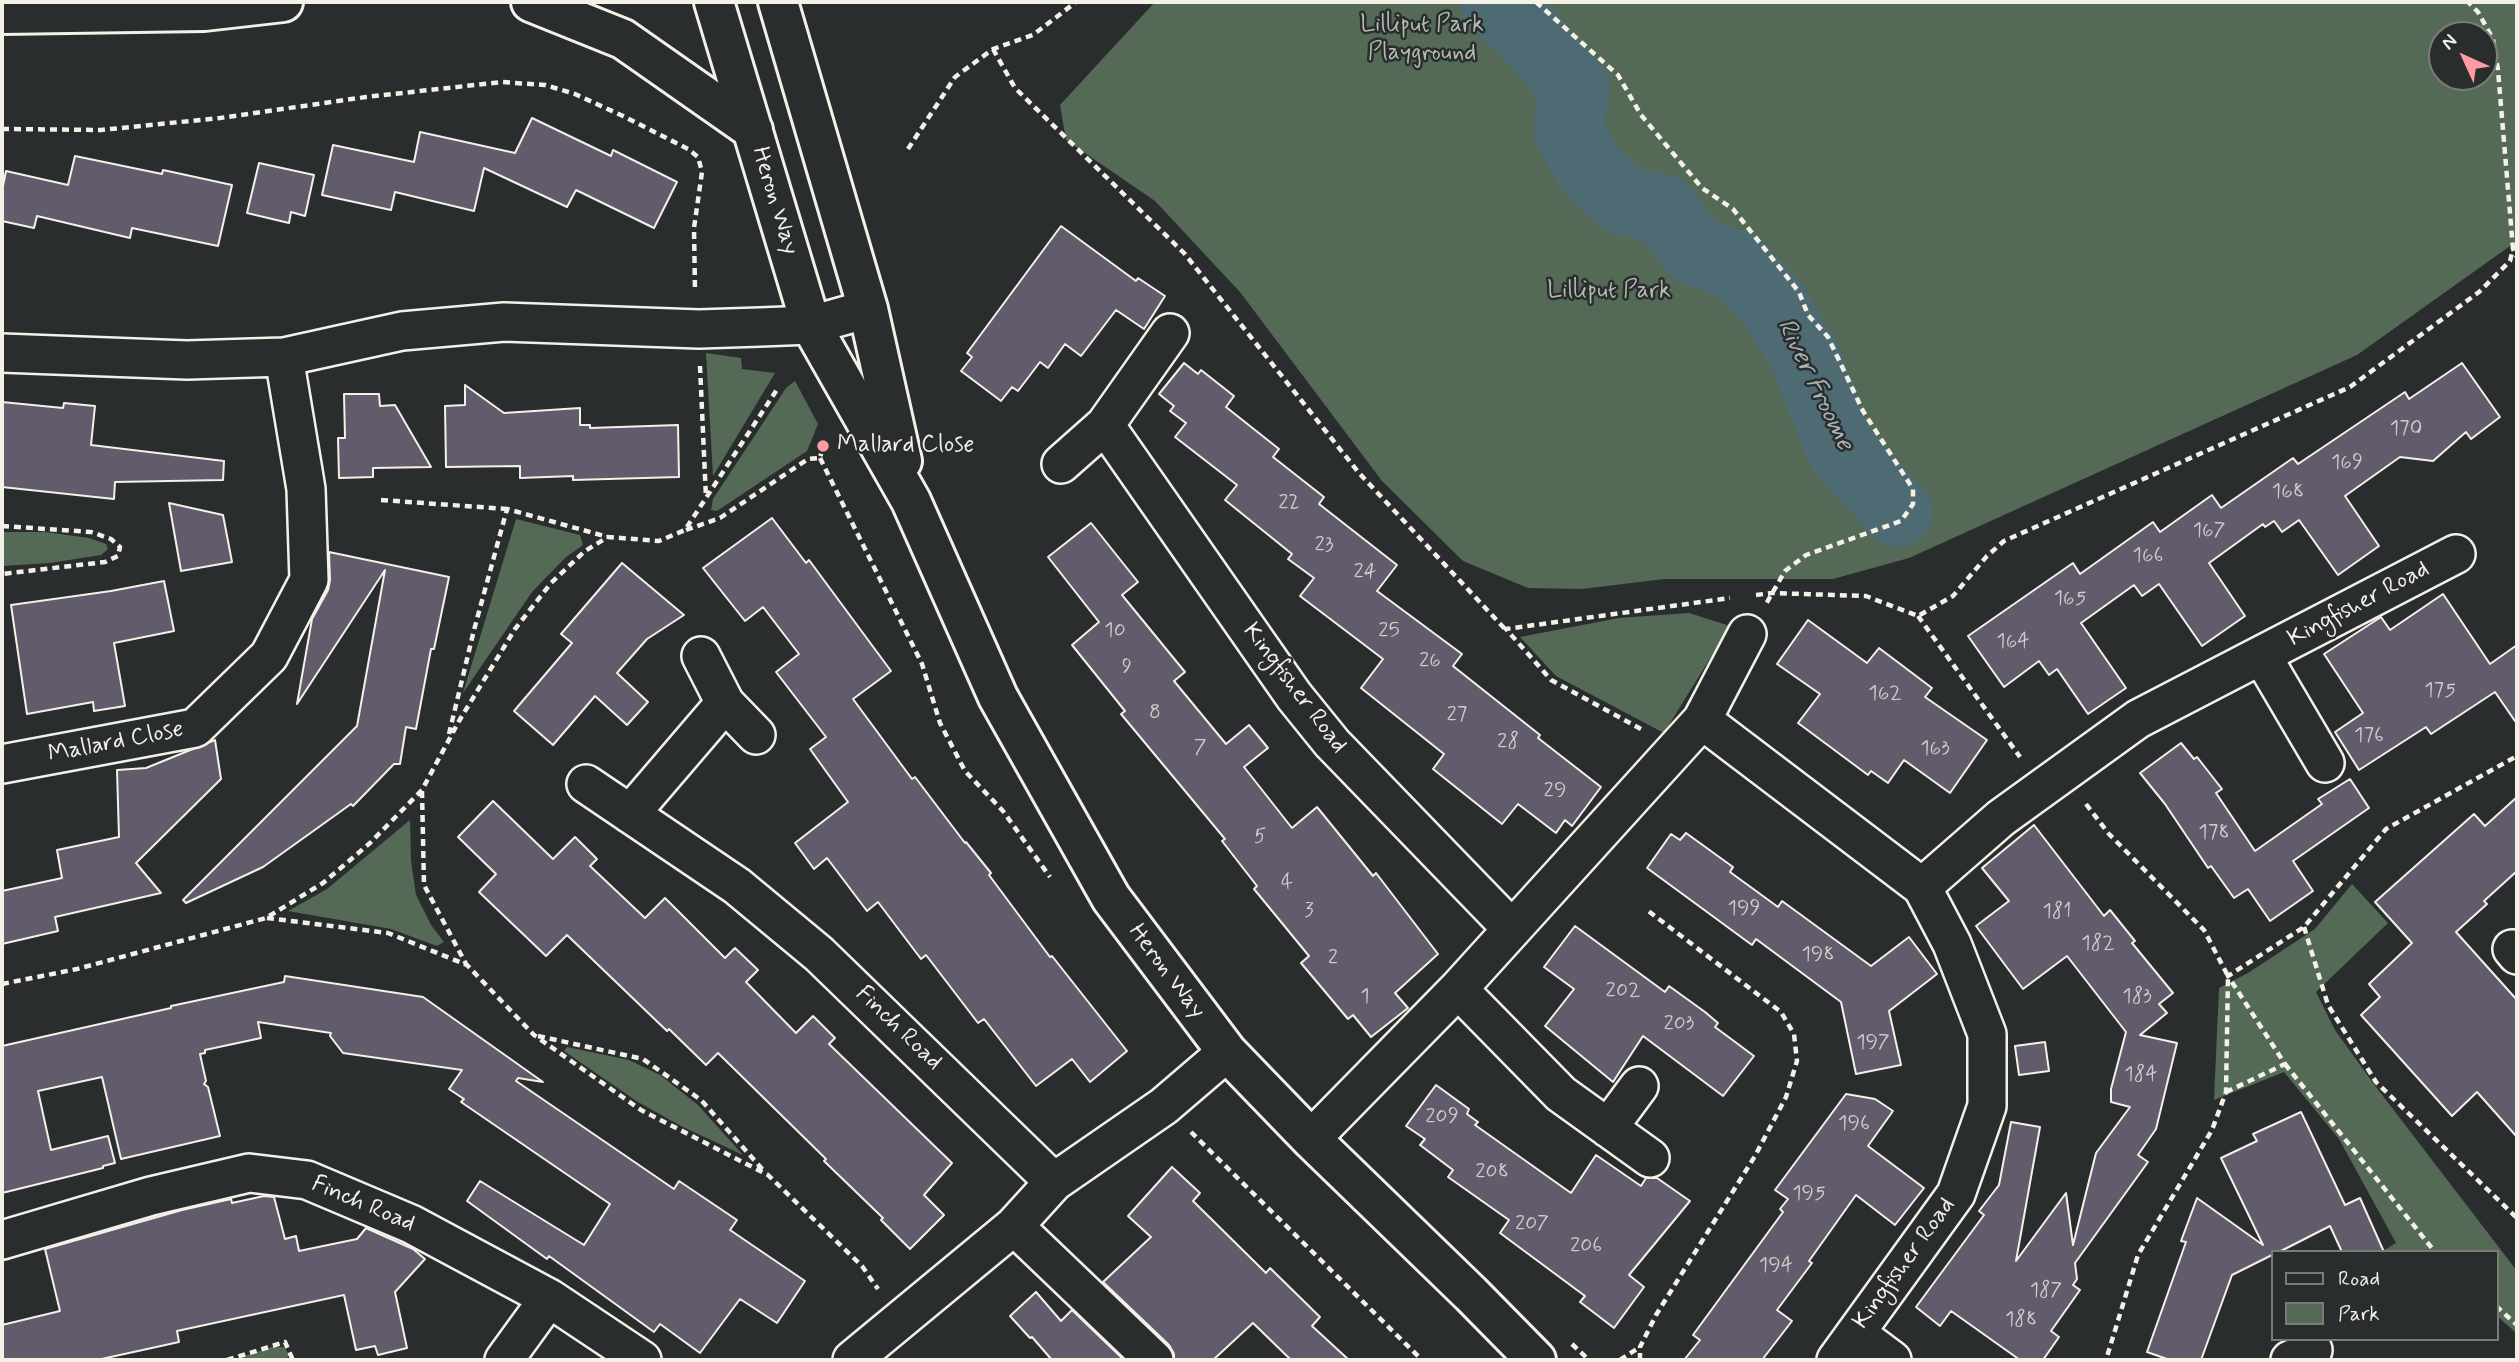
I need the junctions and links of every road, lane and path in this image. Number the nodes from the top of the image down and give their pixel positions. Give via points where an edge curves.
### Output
1 (283, 2) edge
2 (531, 2) edge
3 (714, 2) edge
4 (778, 2) edge
5 (1076, 2) edge
6 (1536, 2) edge
7 (2468, 2) edge
8 (2, 14) edge
9 (993, 49) junction
10 (2, 129) edge
11 (753, 130) junction
12 (908, 149) dead end
13 (2515, 247) edge
14 (2517, 257) edge
15 (868, 309) junction
16 (811, 325) junction
17 (699, 329) junction
18 (1170, 333) dead end
19 (2, 352) edge
20 (284, 357) junction
21 (778, 388) dead end
22 (1105, 425) junction
23 (823, 446) dead end
24 (820, 458) junction
25 (1061, 464) dead end
26 (706, 498) junction
27 (381, 500) dead end
28 (911, 501) junction
29 (507, 509) junction
30 (2, 526) edge
31 (685, 530) junction
32 (608, 537) junction
33 (2456, 554) dead end
34 (2, 573) edge
35 (1772, 593) junction
36 (1746, 596) dead end
37 (1732, 598) dead end
38 (1918, 616) junction
39 (1506, 629) junction
40 (1747, 634) joint
41 (701, 656) dead end
42 (2262, 656) junction
43 (725, 703) junction
44 (1702, 720) junction
45 (756, 735) dead end
46 (448, 742) junction
47 (1676, 748) junction
48 (2517, 756) edge
49 (2325, 763) dead end
50 (2, 764) edge
51 (2053, 781) junction
52 (586, 784) dead end
53 (422, 790) junction
54 (630, 814) junction
55 (1052, 879) dead end
56 (1922, 887) junction
57 (1647, 910) dead end
58 (266, 918) junction
59 (2304, 928) junction
60 (1512, 929) junction
61 (467, 965) junction
62 (2228, 976) junction
63 (2, 985) edge
64 (1458, 989) junction
65 (534, 1035) junction
66 (1227, 1052) junction
67 (2285, 1064) junction
68 (1639, 1086) dead end
69 (2226, 1092) junction
70 (1164, 1106) junction
71 (1608, 1128) junction
72 (1311, 1139) junction
73 (1650, 1158) dead end
74 (768, 1175) junction
75 (1055, 1182) junction
76 (2517, 1218) edge
77 (1014, 1226) junction
78 (2, 1240) edge
79 (2433, 1250) edge
80 (549, 1298) junction
81 (2498, 1308) edge
82 (900, 1320) junction
83 (2517, 1325) edge
84 (1640, 1347) junction
85 (1846, 1347) edge
86 (227, 1360) edge
87 (291, 1360) edge
88 (504, 1360) edge
89 (642, 1360) edge
90 (852, 1360) edge
91 (1154, 1360) edge
92 (1422, 1360) edge
93 (1536, 1360) edge
94 (1620, 1360) edge
95 (1640, 1360) edge
96 (1892, 1360) edge
97 (2106, 1360) edge

1 - 8 street via 204,11
2 - 11 street, Heron Way via 623,39
3 - 11 street
4 - 15 street, Heron Way
5 - 9 path via 1033,34
6 - 35 path via 1618,75 1642,115 1702,188 1733,209 1799,292 1808,315 1828,337 1863,411 1913,489 1913,505 1900,521 1806,555 1785,571
7 - 13 path via 2494,38
9 - 12 path via 956,76
9 - 39 path via 1015,89 1185,253 1359,473
10 - 17 path via 114,129 502,82 545,85 575,94 698,157 702,172 695,228
11 - 16 street, Heron Way
13 - 14 path
13 - 38 path via 2510,261 2479,292 2350,387 2004,541 1953,596
15 - 16 street
15 - 28 street, Heron Way
16 - 17 street
16 - 28 street, Heron Way
17 - 20 street via 504,322 402,331
17 - 26 path
18 - 22 street
19 - 20 street via 187,360
20 - 50 street, Mallard Close via 306,489 309,580 269,656 195,728
21 - 26 path
22 - 25 street
22 - 60 street, Kingfisher Road via 1324,734
23 - 24 path
24 - 31 path via 808,459 720,518
24 - 55 path via 922,664 940,723 965,771 1003,811
26 - 31 path
27 - 29 path
28 - 66 street, Heron Way via 998,697 1111,898
29 - 32 path
29 - 46 path
30 - 34 path via 91,532 120,547 118,556 105,562
31 - 32 path via 659,541
32 - 46 path via 584,551 551,583 515,629
33 - 42 street, Kingfisher Road
35 - 36 path
35 - 38 path via 1866,596
35 - 40 path
37 - 39 path
38 - 51 path
39 - 47 path via 1551,680
40 - 44 street
41 - 43 street
42 - 49 street, Kingfisher Road
42 - 51 street, Kingfisher Road via 2138,719
43 - 45 street
43 - 54 street
44 - 47 street
44 - 56 street, Kingfisher Road
46 - 53 path
47 - 60 street
48 - 59 path via 2386,829
51 - 56 street, Kingfisher Road via 2001,818
51 - 62 path via 2204,930
52 - 54 street, Finch Road
53 - 58 path via 323,883
53 - 61 path via 424,886
54 - 75 street, Finch Road via 737,887 819,954
56 - 85 street, Kingfisher Road via 1952,944 1987,1034 1987,1106 1956,1194
57 - 84 path via 1781,1012 1794,1034 1797,1061 1786,1097 1755,1156
58 - 61 path via 387,933
58 - 63 path
59 - 62 path
59 - 76 path via 2328,1005 2376,1082
60 - 64 street
61 - 65 path
62 - 67 path
62 - 69 path
64 - 71 street via 1561,1094
64 - 72 street
65 - 74 path via 641,1110
65 - 74 path via 643,1059 701,1100
66 - 70 street
66 - 72 street, Heron Way
67 - 69 path
67 - 79 path
68 - 71 street
69 - 97 path via 2212,1130 2138,1255
70 - 75 street
70 - 92 path
71 - 73 street
72 - 93 street, Heron Way
74 - 82 path via 862,1266
75 - 77 street
77 - 82 street
77 - 91 street
78 - 80 street, Finch Road via 249,1173 307,1180 411,1224
80 - 88 street
80 - 89 street, Finch Road
81 - 83 path
82 - 90 street
84 - 94 path
84 - 95 path
85 - 96 street
86 - 87 path via 285,1342

